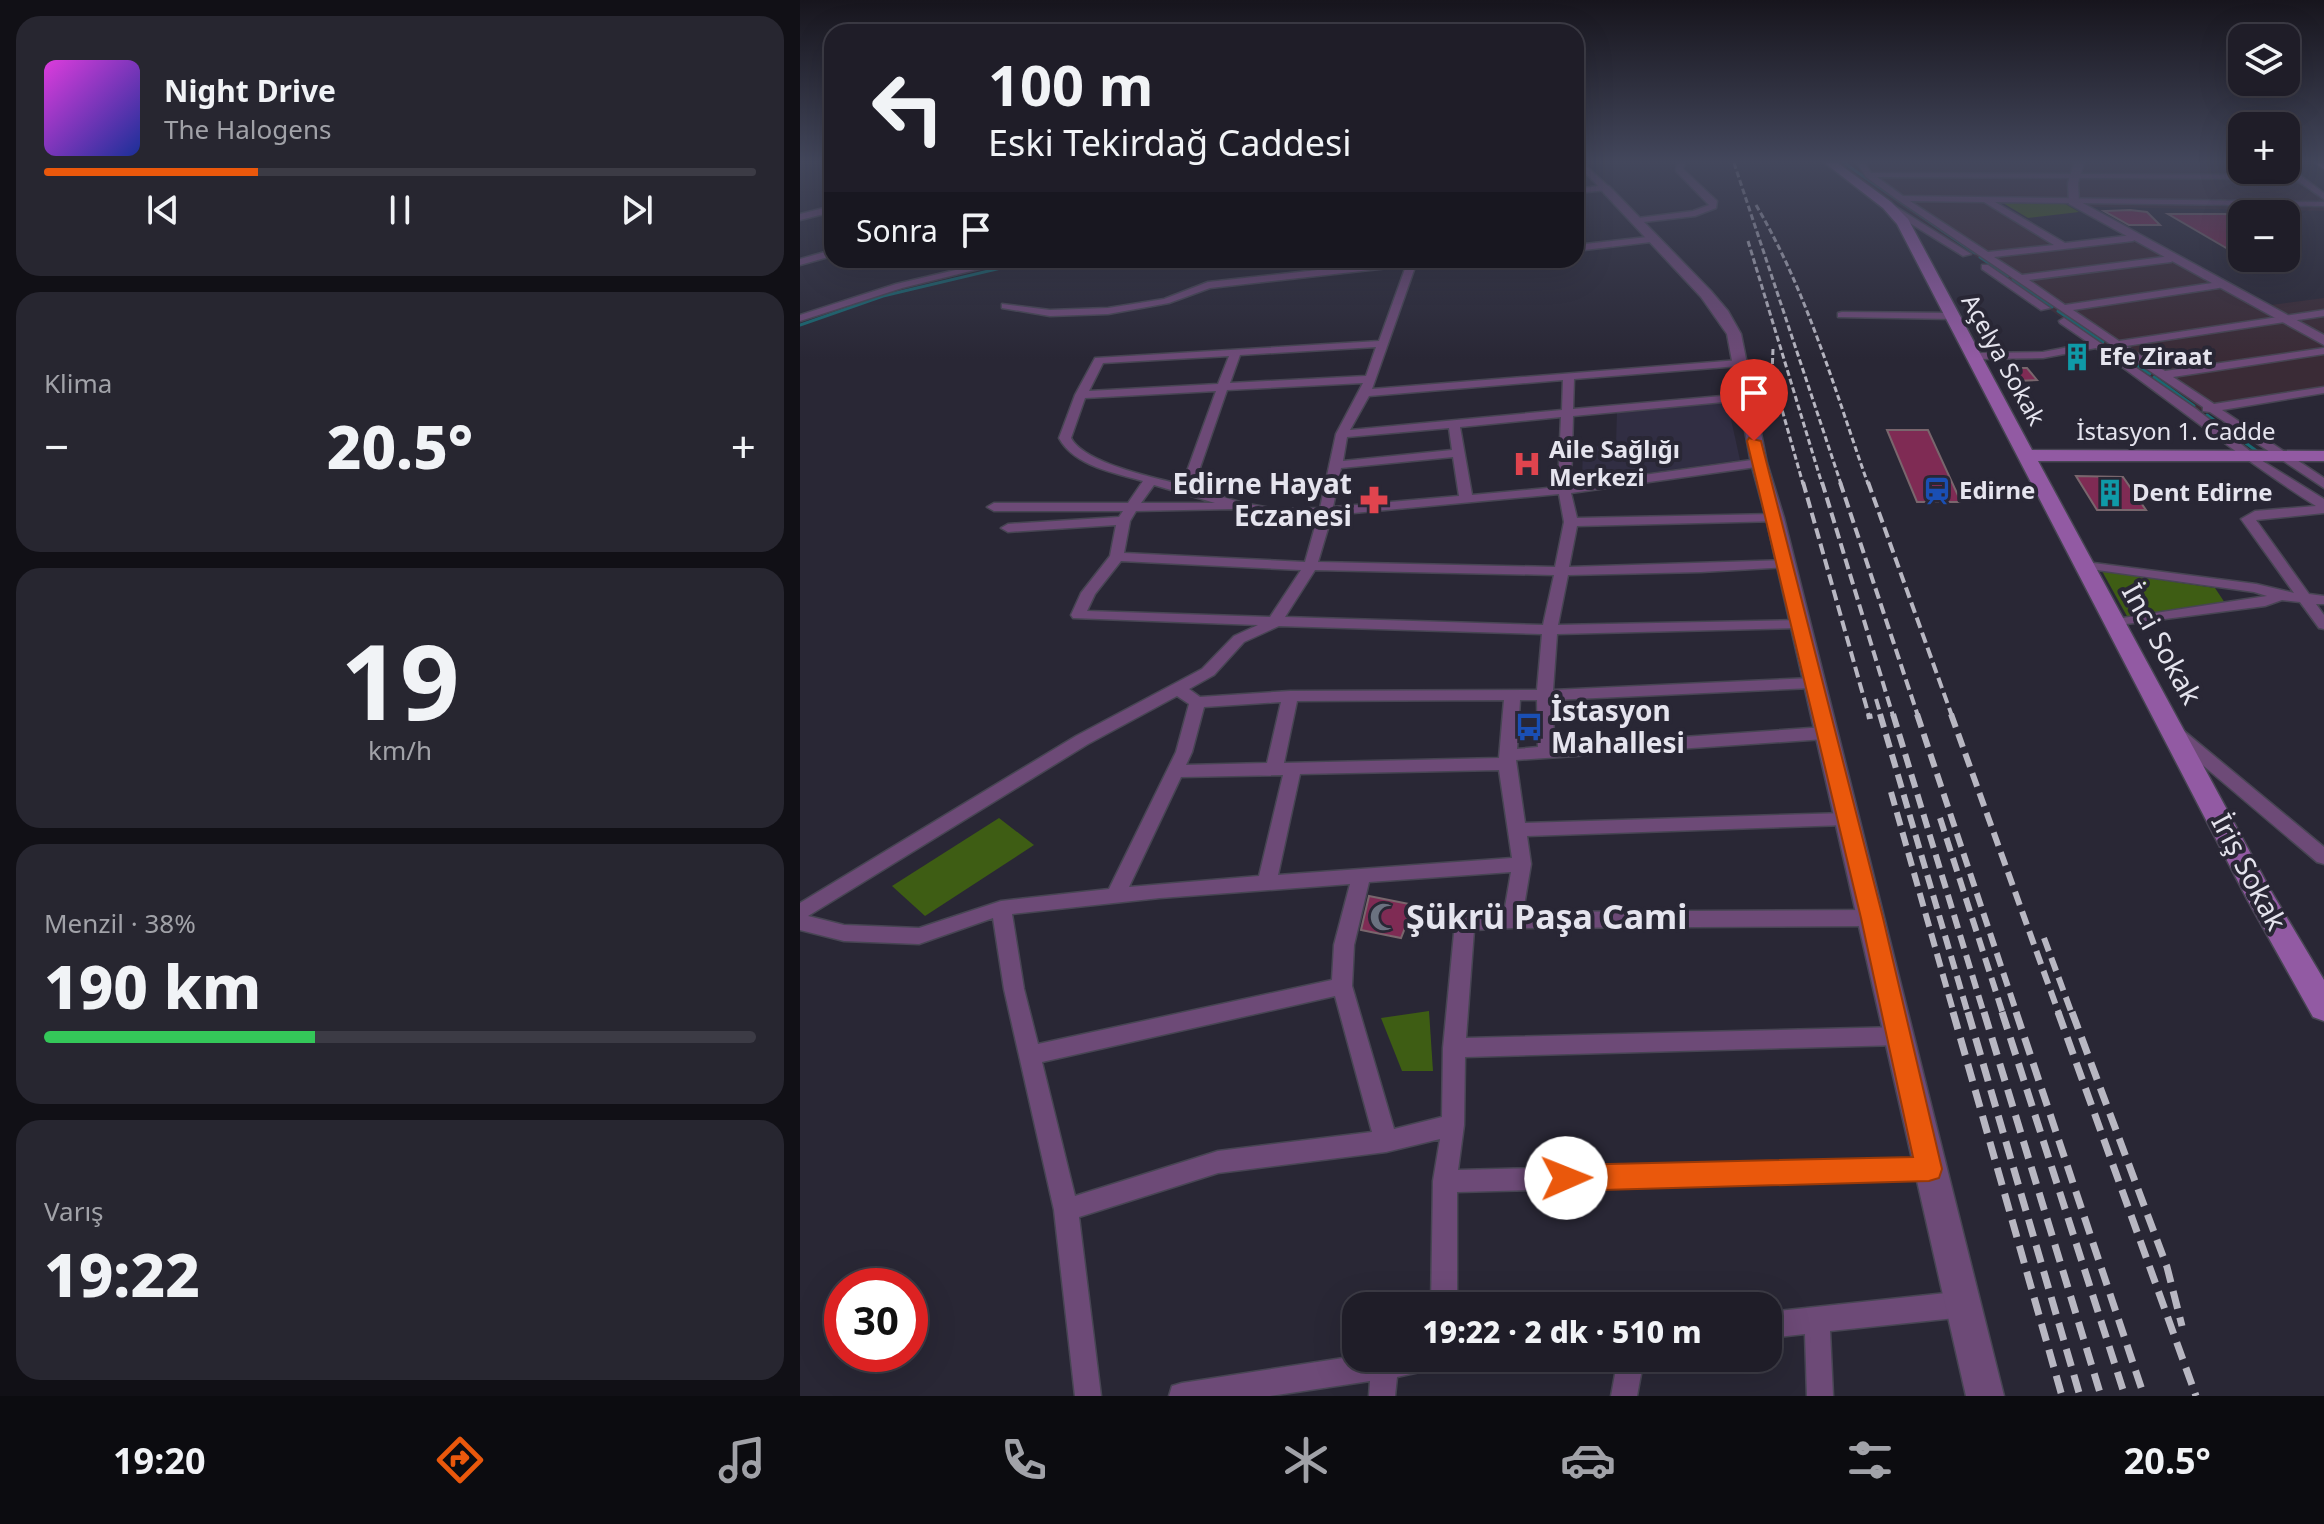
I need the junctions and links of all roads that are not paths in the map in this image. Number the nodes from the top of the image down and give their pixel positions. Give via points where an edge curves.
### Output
1 (1645, 228) edge
2 (1906, 228) edge
3 (1932, 228) edge
4 (1941, 228) edge
5 (2033, 228) edge
6 (2116, 228) edge
7 (2133, 238) junction
8 (1656, 239) junction
9 (2063, 246) junction
10 (1584, 247) edge
11 (824, 255) edge
12 (1988, 255) junction
13 (2171, 259) junction
14 (800, 262) edge
15 (976, 268) edge
16 (1366, 268) edge
17 (1410, 268) edge
18 (2022, 278) junction
19 (2219, 285) junction
20 (1005, 306) dead end
21 (2063, 308) junction
22 (2324, 313) edge
23 (1842, 315) dead end
24 (1952, 316) junction
25 (800, 318) edge
26 (2284, 320) junction
27 (2324, 341) edge
28 (1381, 344) junction
29 (2117, 344) junction
30 (2098, 345) junction
31 (2324, 351) edge
32 (1235, 353) junction
33 (1975, 356) junction
34 (1739, 363) junction
35 (2163, 375) junction
36 (1569, 378) junction
37 (1369, 379) junction
38 (1224, 387) junction
39 (2324, 390) edge
40 (1365, 393) junction
41 (1081, 395) junction
42 (1745, 397) junction
43 (2212, 408) junction
44 (2192, 411) junction
45 (1569, 412) junction
46 (1454, 423) junction
47 (1342, 434) junction
48 (1459, 453) junction
49 (2324, 456) edge
50 (2030, 460) junction
51 (2290, 460) junction
52 (2255, 461) junction
53 (1759, 463) junction
54 (2324, 464) edge
55 (1336, 465) junction
56 (1151, 479) junction
57 (2324, 484) edge
58 (1187, 488) junction
59 (1564, 490) junction
60 (1466, 498) junction
61 (994, 507) dead end
62 (1132, 507) junction
63 (1241, 507) junction
64 (2324, 507) edge
65 (1326, 512) junction
66 (1775, 518) junction
67 (1123, 521) junction
68 (1571, 522) junction
69 (1008, 528) dead end
70 (1117, 557) junction
71 (1784, 564) junction
72 (2083, 564) junction
73 (1310, 567) junction
74 (1560, 572) junction
75 (2280, 596) junction
76 (2303, 596) junction
77 (2324, 600) edge
78 (2116, 623) junction
79 (1273, 624) junction
80 (1800, 624) junction
81 (2324, 625) edge
82 (1550, 630) junction
83 (1812, 683) junction
84 (1178, 689) junction
85 (1545, 695) junction
86 (1290, 696) junction
87 (1512, 696) junction
88 (1197, 702) junction
89 (1825, 733) junction
90 (2177, 735) junction
91 (1546, 751) junction
92 (1507, 760) junction
93 (1284, 768) junction
94 (1175, 771) junction
95 (1846, 819) junction
96 (1518, 830) junction
97 (2324, 857) edge
98 (1522, 864) junction
99 (1362, 874) junction
100 (1267, 882) junction
101 (1116, 895) junction
102 (1001, 908) junction
103 (800, 912) edge
104 (1872, 918) junction
105 (1512, 920) junction
106 (800, 922) edge
107 (1342, 986) junction
108 (2324, 1008) edge
109 (1900, 1036) junction
110 (1454, 1048) junction
111 (1030, 1055) junction
112 (1453, 1125) junction
113 (1386, 1141) junction
114 (1929, 1169) junction
115 (1445, 1181) junction
116 (1066, 1210) junction
117 (1444, 1292) edge
118 (1965, 1304) junction
119 (1817, 1321) junction
120 (1782, 1324) edge
121 (1344, 1372) edge
122 (1384, 1372) edge
123 (1628, 1372) edge
124 (1088, 1396) edge
125 (1182, 1396) edge
126 (1382, 1396) edge
127 (1624, 1396) edge
128 (1820, 1396) edge
129 (1985, 1396) edge

1 - 8 street
2 - 24 main road, Açelya Sokak
3 - 30 street
4 - 12 street
5 - 9 street
6 - 7 street
7 - 9 street
7 - 13 street
8 - 10 street
8 - 34 street via 1723,314 1734,334
9 - 12 street
11 - 14 street
12 - 18 street
13 - 18 street
13 - 19 street
15 - 25 street
16 - 20 street via 1208,285 1192,295 1122,309 1024,313
17 - 28 street
18 - 21 street
19 - 21 street
19 - 26 street
21 - 29 street
22 - 26 street
23 - 24 street
24 - 33 main road, Açelya Sokak
26 - 27 street
26 - 29 street
28 - 32 street
28 - 37 street
29 - 35 street
30 - 33 street via 2043,355
30 - 44 street
31 - 35 street
32 - 38 street
32 - 41 street via 1099,360
33 - 50 main road, Açelya Sokak
34 - 36 street
34 - 42 street
35 - 43 street
36 - 40 street
36 - 45 street
37 - 38 street
37 - 40 street
38 - 41 street
38 - 58 street
39 - 43 street
40 - 47 street
41 - 56 street via 1065,438 1070,447 1109,467
42 - 45 street
42 - 53 street
43 - 44 street
43 - 51 street
44 - 52 street
45 - 46 street
45 - 59 street
46 - 47 street
46 - 48 street
47 - 55 street
48 - 55 street
48 - 60 street
49 - 51 main road, İstasyon 1. Cadde
50 - 52 main road, İstasyon 1. Cadde
50 - 72 main road, İnci Sokak
51 - 52 main road, İstasyon 1. Cadde
51 - 54 main road, İstasyon 1. Cadde
51 - 57 street
52 - 64 street
53 - 59 street
53 - 66 street
55 - 65 street
56 - 58 street
56 - 62 street
58 - 63 street
59 - 60 street
59 - 68 street
60 - 65 street
61 - 62 street
62 - 63 street
62 - 67 street
63 - 65 street
64 - 76 street via 2248,519
65 - 73 street
66 - 68 street
66 - 71 street
67 - 69 street
67 - 70 street
68 - 74 street
70 - 73 street
70 - 79 street via 1078,615
71 - 74 street
71 - 80 street
72 - 75 street via 2256,588
72 - 78 main road, İnci Sokak
73 - 74 street
73 - 79 street
74 - 82 street
75 - 76 street
75 - 78 street
76 - 77 street
76 - 81 street
78 - 90 main road, İnci Sokak
79 - 82 street
79 - 84 street via 1239,639 1208,672
80 - 82 street
80 - 83 street
82 - 85 street
83 - 85 street
83 - 89 street
84 - 88 street
84 - 103 street via 1082,740
85 - 87 street
85 - 91 street
86 - 87 street
86 - 88 street
86 - 93 street
87 - 92 street
88 - 94 street
89 - 91 street
89 - 95 street
90 - 97 street, İnci Sokak
90 - 108 main road, İriş Sokak
91 - 92 street
92 - 93 street
92 - 96 street
93 - 94 street
93 - 100 street
94 - 101 street
95 - 96 street
95 - 104 street
96 - 98 street
98 - 99 street
98 - 105 street
99 - 100 street
99 - 107 street via 1344,945
100 - 101 street
101 - 102 street
102 - 106 street via 919,936 844,933
102 - 111 street
104 - 105 street
104 - 109 street
105 - 110 street via 1465,923
107 - 111 street
107 - 113 street
109 - 110 street
109 - 114 street
110 - 112 street
111 - 116 street
112 - 113 street
112 - 115 street
113 - 116 street via 1218,1162
114 - 115 street
114 - 118 street
115 - 117 street
116 - 124 street
118 - 119 street
118 - 129 street
119 - 120 street
119 - 128 street
121 - 125 street
122 - 126 street
123 - 127 street

